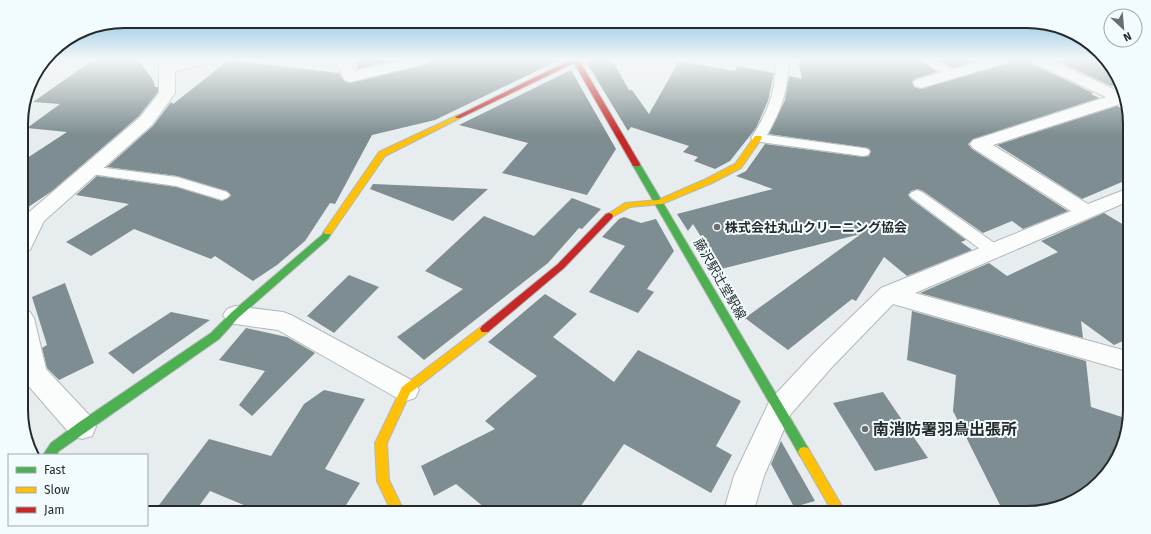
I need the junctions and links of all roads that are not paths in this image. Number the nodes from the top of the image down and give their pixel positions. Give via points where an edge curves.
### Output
1 (166, 85) edge
2 (525, 85) edge
3 (591, 85) edge
4 (781, 85) edge
5 (1094, 85) edge
6 (1119, 96) edge
7 (1120, 99) edge
8 (758, 138) junction
9 (863, 152) dead end
10 (89, 170) junction
11 (222, 195) dead end
12 (917, 196) dead end
13 (1123, 197) edge
14 (659, 202) junction
15 (1087, 212) junction
16 (28, 233) edge
17 (994, 251) junction
18 (889, 294) junction
19 (235, 316) junction
20 (28, 346) edge
21 (1123, 359) edge
22 (406, 390) junction
23 (780, 408) junction
24 (82, 427) junction
25 (50, 454) edge
26 (396, 506) edge
27 (740, 506) edge
28 (836, 506) edge

1 - 10 street via 166,93 146,121
2 - 19 street via 382,154 325,237
3 - 14 street, 藤沢駅辻堂駅線
4 - 8 lane via 779,101
5 - 6 street
7 - 15 street via 979,144
8 - 9 lane
8 - 14 street via 738,166
10 - 11 lane via 177,182
10 - 16 street via 35,218
12 - 17 lane
13 - 15 street
14 - 22 street via 628,205 611,212 561,266
14 - 23 street, 藤沢駅辻堂駅線
15 - 17 street
17 - 18 street
18 - 21 street
18 - 23 street via 823,360
19 - 22 street via 283,321
19 - 24 street via 215,336
20 - 24 street via 34,374
22 - 26 street via 381,443 383,481
23 - 27 street via 749,476
23 - 28 street, 藤沢駅辻堂駅線
24 - 25 street

